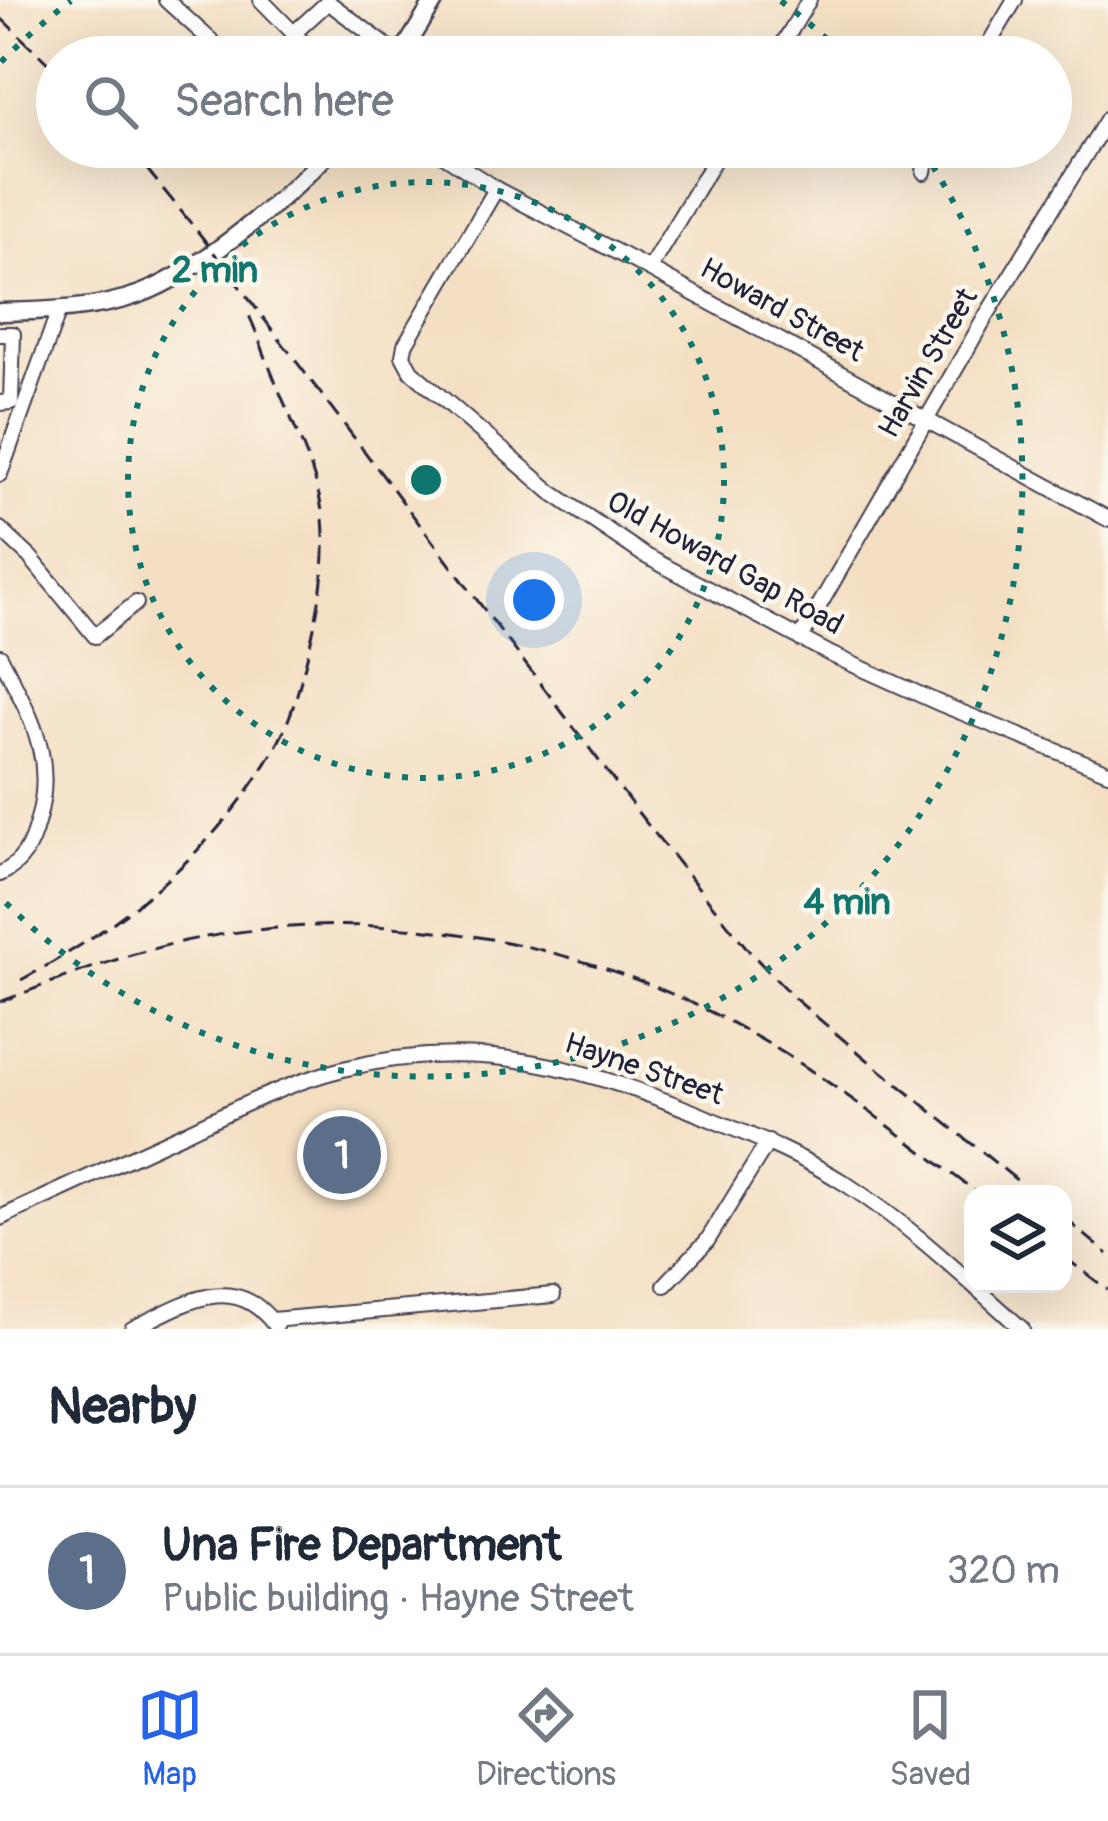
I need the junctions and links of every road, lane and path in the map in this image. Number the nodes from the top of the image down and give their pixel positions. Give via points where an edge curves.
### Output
1 (166, 0) edge
2 (261, 0) edge
3 (435, 0) edge
4 (809, 0) edge
5 (1015, 0) edge
6 (294, 34) joint
7 (206, 36) edge
8 (373, 36) edge
9 (413, 36) edge
10 (788, 36) edge
11 (994, 36) edge
12 (1108, 118) edge
13 (311, 168) edge
14 (464, 168) edge
15 (709, 168) edge
16 (925, 168) edge
17 (924, 172) dead end
18 (496, 189) junction
19 (649, 269) junction
20 (59, 310) junction
21 (7, 312) edge
22 (7, 334) edge
23 (13, 378) junction
24 (34, 379) junction
25 (0, 403) edge
26 (926, 420) junction
27 (0, 474) edge
28 (1108, 500) edge
29 (1104, 517) edge
30 (0, 529) edge
31 (136, 603) dead end
32 (800, 639) junction
33 (0, 656) edge
34 (1108, 772) edge
35 (0, 874) edge
36 (768, 1142) junction
37 (0, 1218) edge
38 (665, 1285) dead end
39 (554, 1295) dead end
40 (274, 1325) edge
41 (132, 1329) edge
42 (1022, 1329) edge

1 - 7 street
2 - 6 street
3 - 9 main road
4 - 10 street
5 - 11 street
6 - 8 street via 328,2
12 - 26 street, Harvin Street
13 - 20 main road via 180,274 114,302
14 - 18 street, Howard Street
15 - 19 street
16 - 17 street
18 - 19 street, Howard Street
18 - 32 street, Old Howard Gap Road via 405,345 407,367 602,529
19 - 26 street, Howard Street
20 - 21 main road
20 - 24 street
21 - 22 street
22 - 23 street
23 - 24 street
23 - 25 street via 11,402
24 - 27 street
26 - 29 street, Howard Street
26 - 32 street, Harvin Street
28 - 29 street
30 - 31 street via 95,636
32 - 34 street, Old Howard Gap Road
33 - 35 street via 45,770 33,838
36 - 37 street, Hayne Street via 584,1072 496,1056 434,1056 298,1083
36 - 38 street via 707,1240
36 - 42 street, Hayne Street via 878,1206
39 - 40 street
40 - 41 street via 246,1301 220,1294

